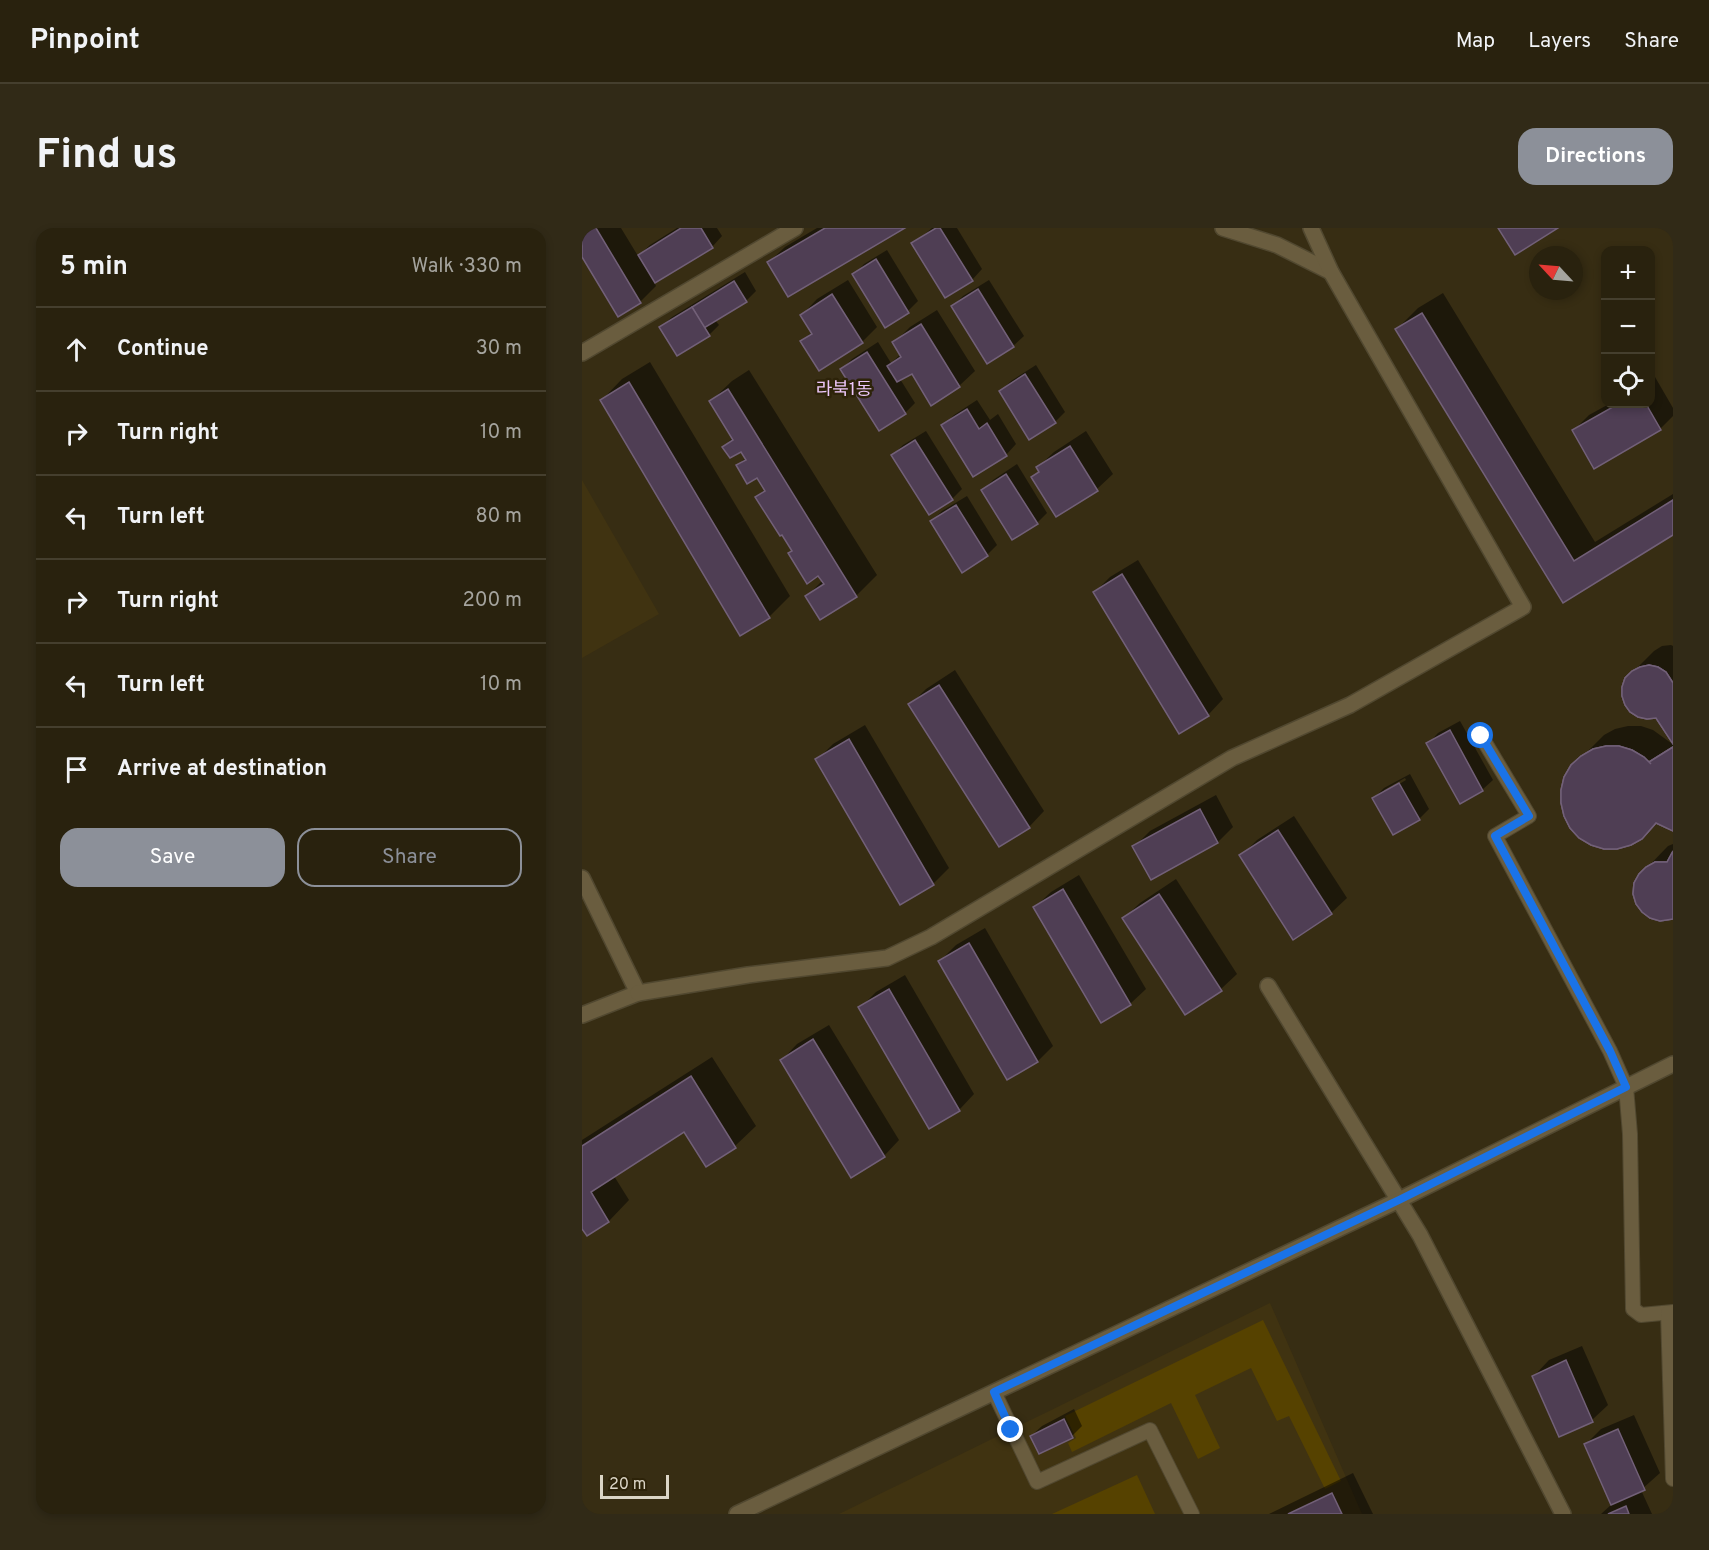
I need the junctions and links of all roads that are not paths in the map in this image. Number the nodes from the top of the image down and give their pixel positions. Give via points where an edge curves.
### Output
1 (795, 228) edge
2 (1223, 228) edge
3 (1311, 228) edge
4 (1331, 272) junction
5 (582, 353) edge
6 (1481, 736) dead end
7 (582, 878) edge
8 (1268, 986) dead end
9 (638, 993) junction
10 (582, 1015) edge
11 (1673, 1064) edge
12 (1626, 1087) junction
13 (1399, 1200) junction
14 (1670, 1313) edge
15 (994, 1392) junction
16 (1673, 1479) edge
17 (737, 1514) edge
18 (1192, 1514) edge
19 (1563, 1514) edge

1 - 5 street
2 - 4 street via 1277,245
3 - 4 street
4 - 9 street via 1523,607 1350,705 1232,758 931,937 887,958
6 - 12 lane via 1529,816 1495,836
7 - 9 street
8 - 13 street
9 - 10 street
11 - 12 street
12 - 13 street
12 - 14 lane via 1633,1309 1641,1315
13 - 15 street
13 - 19 street
14 - 16 lane
15 - 17 street
15 - 18 lane via 1037,1482 1150,1430

